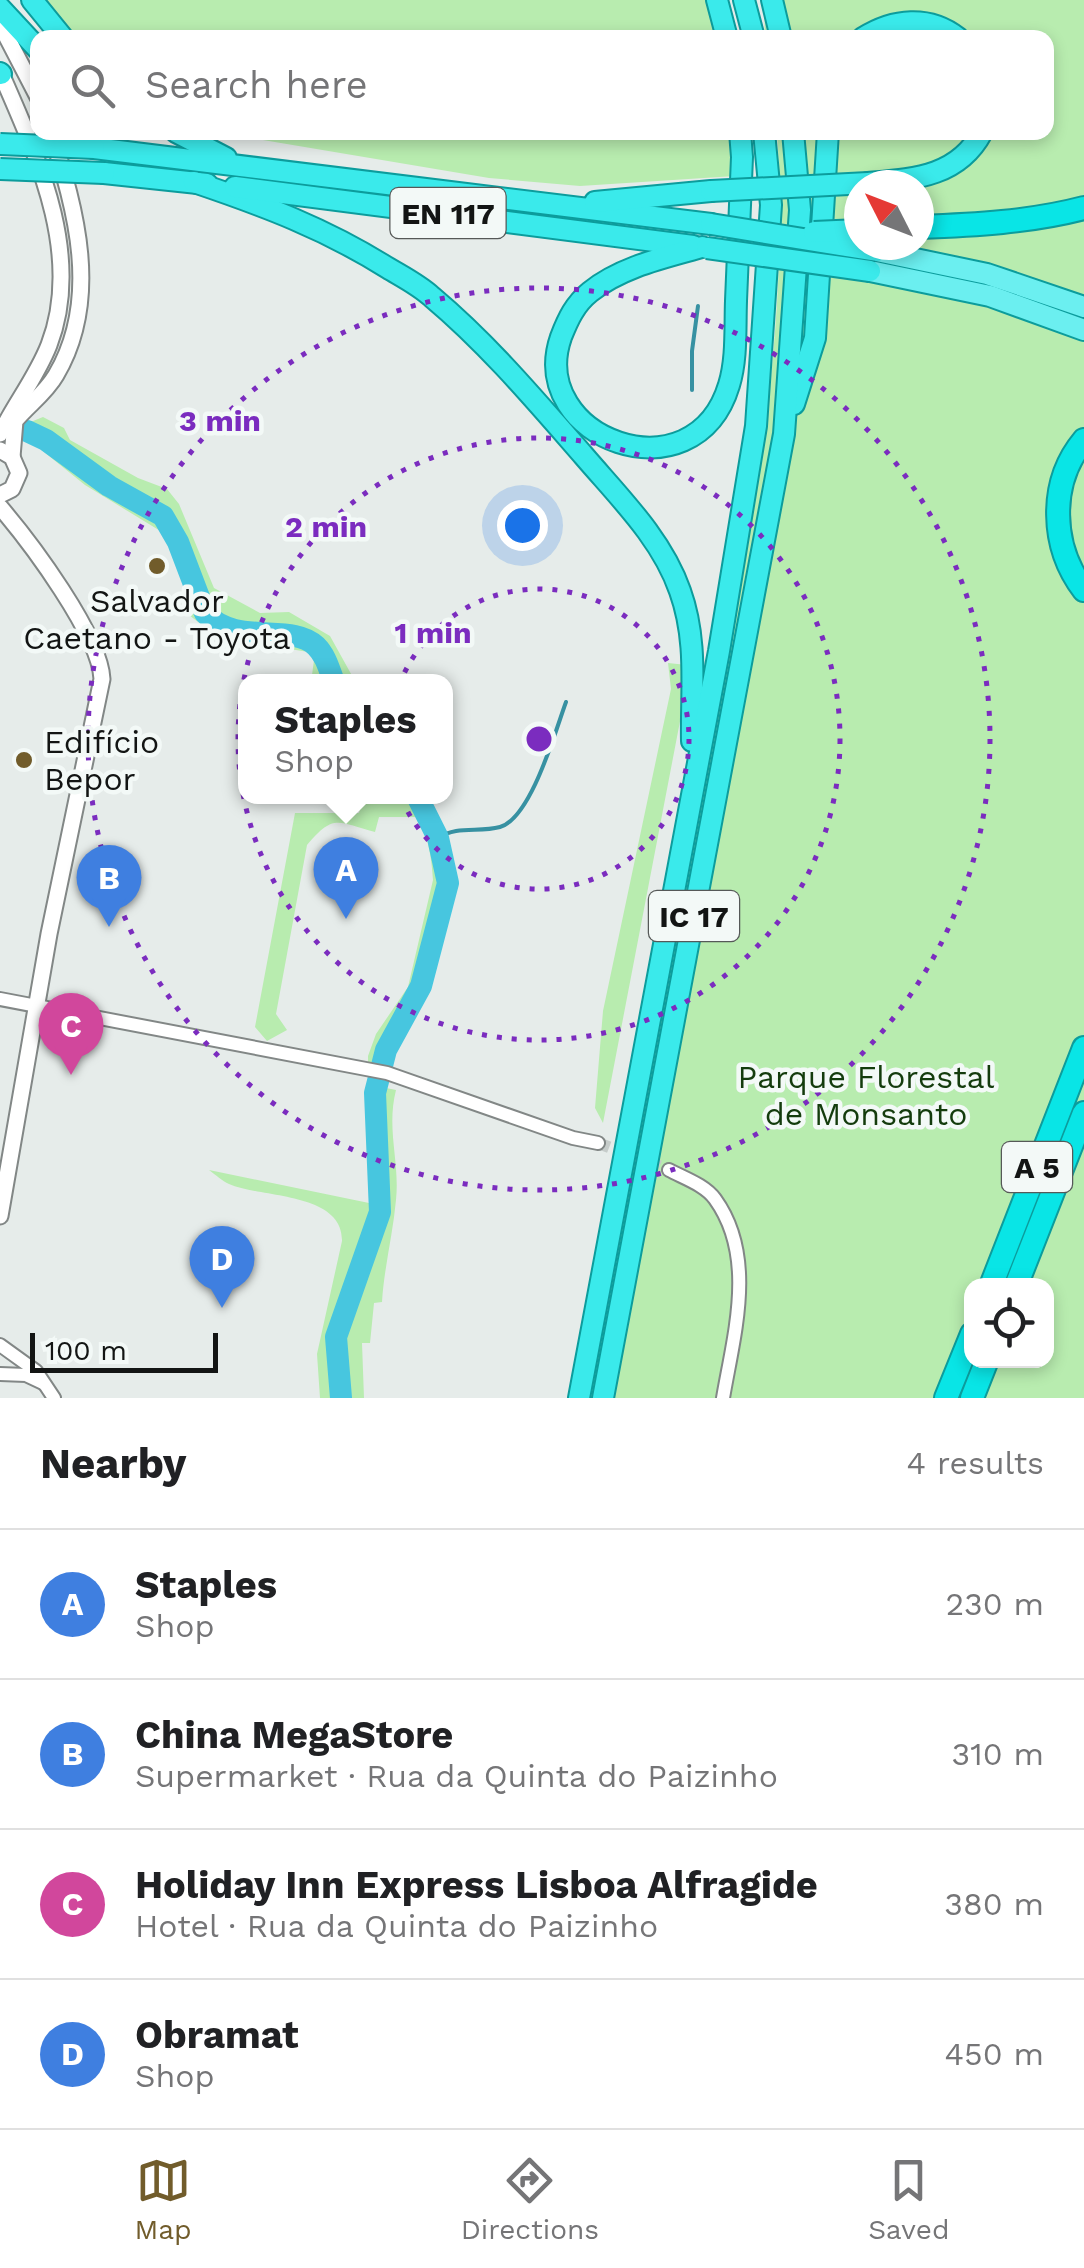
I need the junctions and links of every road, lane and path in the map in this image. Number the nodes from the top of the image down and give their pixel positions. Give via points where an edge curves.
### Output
1 (32, 0) edge
2 (718, 0) edge
3 (744, 0) edge
4 (774, 4) edge
5 (0, 8) edge
6 (0, 24) edge
7 (56, 30) edge
8 (725, 30) edge
9 (752, 30) edge
10 (779, 30) edge
11 (881, 30) edge
12 (946, 30) edge
13 (30, 40) edge
14 (0, 73) edge
15 (30, 82) edge
16 (54, 140) edge
17 (192, 140) edge
18 (741, 140) edge
19 (765, 140) edge
20 (794, 140) edge
21 (828, 140) edge
22 (978, 140) edge
23 (0, 144) edge
24 (242, 166) junction
25 (0, 168) edge
26 (934, 175) edge
27 (194, 182) junction
28 (844, 184) edge
29 (553, 205) junction
30 (1084, 208) edge
31 (934, 226) edge
32 (844, 231) edge
33 (777, 235) junction
34 (705, 247) junction
35 (873, 261) junction
36 (1084, 307) edge
37 (1084, 330) edge
38 (0, 434) edge
39 (784, 434) junction
40 (1084, 440) edge
41 (6, 454) edge
42 (6, 492) edge
43 (0, 507) edge
44 (15, 525) junction
45 (1084, 590) edge
46 (694, 778) junction
47 (0, 999) edge
48 (36, 1005) junction
49 (1084, 1048) edge
50 (1084, 1112) edge
51 (598, 1143) tunnel mouth
52 (669, 1170) tunnel mouth
53 (0, 1216) edge
54 (994, 1278) edge
55 (1019, 1278) edge
56 (0, 1345) edge
57 (964, 1354) edge
58 (983, 1368) edge
59 (0, 1374) edge
60 (51, 1393) edge
61 (579, 1398) edge
62 (602, 1398) edge
63 (723, 1398) edge
64 (946, 1398) edge
65 (972, 1398) edge

1 - 7 highway
2 - 8 highway
3 - 9 highway
4 - 10 highway
5 - 13 highway
6 - 15 street
11 - 12 highway via 919,21
14 - 38 street via 60,245 58,308 44,357
16 - 41 street via 73,200 81,267 70,340 48,388 15,422
17 - 24 highway
18 - 34 highway via 729,384 698,432 664,447 622,446 579,418 560,383 558,346 570,314 621,272
19 - 46 highway, IC 17 via 771,206 756,426
20 - 39 highway, IC 17 via 800,210
21 - 39 highway via 816,338
22 - 26 highway
23 - 24 highway, EN 117, bridge
24 - 29 highway, EN 117
25 - 27 highway, EN 117, bridge
27 - 34 highway, EN 117
27 - 46 highway via 339,237 431,295 520,383 624,503 669,565 686,609 693,640
28 - 29 highway, bridge
29 - 33 highway, EN 117, bridge
30 - 31 highway
32 - 33 highway, EN 117, bridge
33 - 35 highway, EN 117, bridge
34 - 35 highway, EN 117, bridge
35 - 36 main road, EN 117 via 988,274
35 - 37 main road
39 - 62 highway, IC 17
40 - 45 highway via 1067,467 1058,504 1065,556
41 - 42 street via 18,473
42 - 44 street
43 - 44 street
44 - 48 street via 84,630 102,679
46 - 61 highway, IC 17
47 - 48 street
48 - 51 street via 387,1073
48 - 53 street
49 - 54 highway, A 5
50 - 55 highway, A 5
52 - 63 street via 714,1196 736,1239 740,1279
56 - 60 street via 36,1371
57 - 64 highway
58 - 65 highway
59 - 60 street via 26,1375

